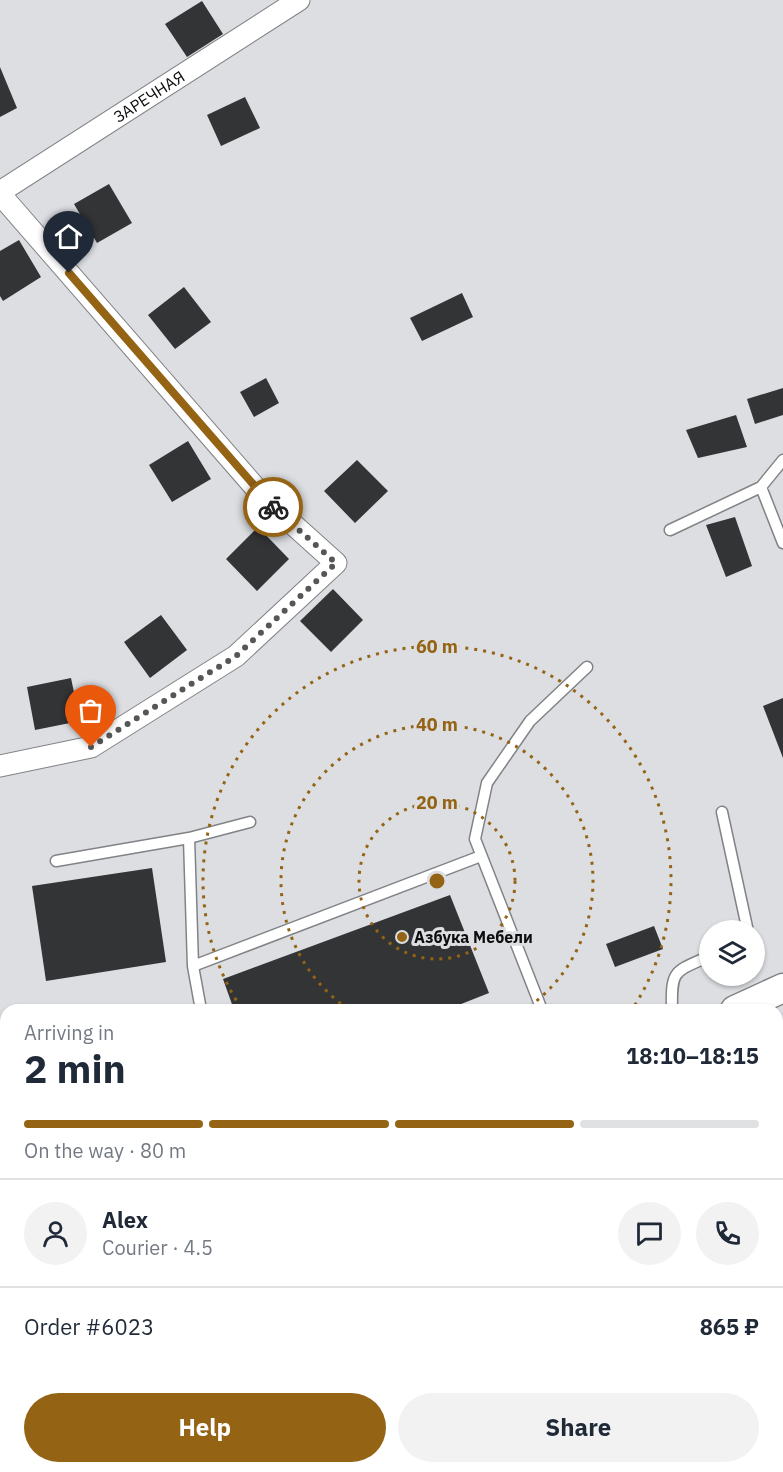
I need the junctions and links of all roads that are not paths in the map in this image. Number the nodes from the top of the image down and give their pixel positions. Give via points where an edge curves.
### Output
1 (299, 0) edge
2 (0, 193) edge
3 (783, 460) edge
4 (760, 487) junction
5 (670, 530) dead end
6 (783, 543) edge
7 (587, 667) dead end
8 (0, 766) edge
9 (722, 812) dead end
10 (250, 822) dead end
11 (189, 838) junction
12 (481, 856) junction
13 (56, 861) dead end
14 (745, 920) edge
15 (699, 961) edge
16 (193, 966) junction
17 (783, 988) edge
18 (200, 1004) edge
19 (539, 1004) edge
20 (672, 1004) edge
21 (748, 1004) edge

1 - 2 street, ЗАРЕЧНАЯ
2 - 8 street, ЗАРЕЧНАЯ via 267,501 336,563 236,656 91,747
3 - 4 lane
4 - 5 lane
4 - 6 lane
7 - 12 lane via 530,721 487,783 475,839
9 - 14 lane
10 - 11 lane
11 - 13 lane
11 - 16 lane
12 - 16 lane
12 - 19 lane
15 - 20 lane via 680,969 671,982
16 - 18 lane
17 - 21 street

